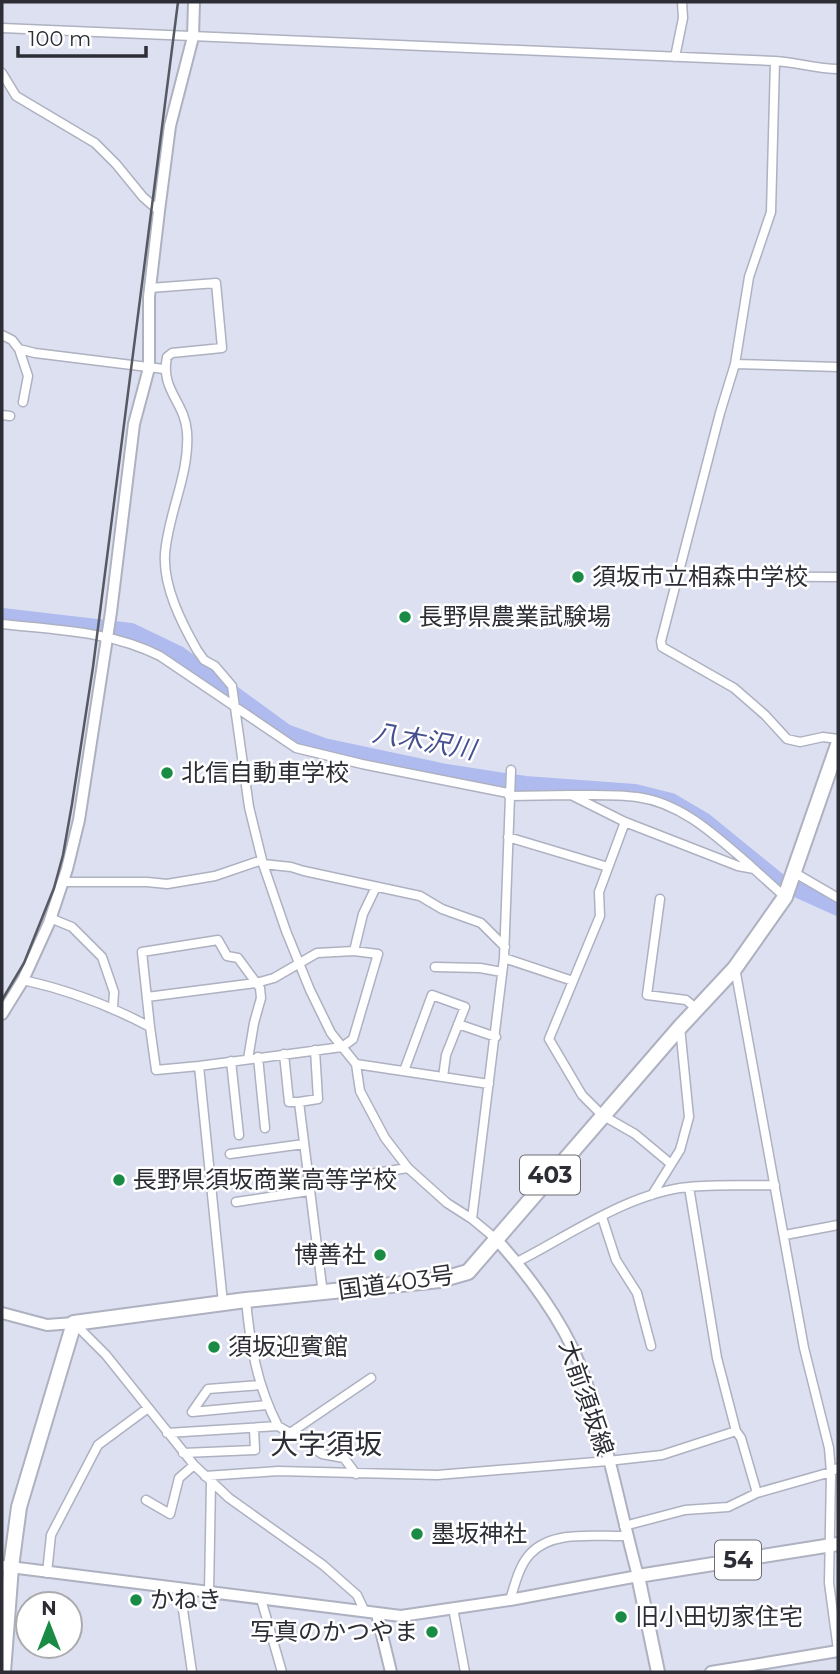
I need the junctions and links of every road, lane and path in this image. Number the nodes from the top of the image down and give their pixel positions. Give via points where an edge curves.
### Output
1 (194, 2) edge
2 (682, 2) edge
3 (2, 28) edge
4 (193, 37) junction
5 (675, 57) junction
6 (775, 61) junction
7 (838, 69) edge
8 (2, 73) edge
9 (159, 211) junction
10 (150, 288) junction
11 (2, 335) edge
12 (19, 349) junction
13 (736, 364) junction
14 (838, 367) edge
15 (149, 368) junction
16 (164, 369) junction
17 (23, 402) dead end
18 (715, 576) dead end
19 (838, 577) edge
20 (2, 624) edge
21 (107, 636) junction
22 (234, 705) junction
23 (838, 739) edge
24 (838, 745) edge
25 (511, 770) dead end
26 (833, 778) edge
27 (508, 794) junction
28 (571, 795) junction
29 (625, 822) junction
30 (508, 837) junction
31 (263, 862) junction
32 (608, 867) junction
33 (754, 869) junction
34 (795, 873) junction
35 (63, 882) junction
36 (376, 887) junction
37 (785, 897) junction
38 (660, 898) dead end
39 (838, 898) edge
40 (50, 918) junction
41 (505, 947) junction
42 (354, 951) junction
43 (504, 958) junction
44 (300, 964) junction
45 (435, 967) dead end
46 (735, 968) junction
47 (502, 972) junction
48 (23, 980) junction
49 (573, 981) junction
50 (257, 983) junction
51 (147, 997) junction
52 (113, 1007) junction
53 (698, 1010) junction
54 (2, 1014) edge
55 (458, 1024) junction
56 (150, 1027) junction
57 (680, 1027) junction
58 (496, 1037) junction
59 (342, 1046) junction
60 (315, 1050) junction
61 (284, 1054) junction
62 (258, 1057) junction
63 (248, 1059) junction
64 (231, 1061) junction
65 (356, 1064) junction
66 (199, 1066) junction
67 (404, 1071) junction
68 (443, 1077) junction
69 (489, 1084) junction
70 (299, 1102) junction
71 (602, 1115) junction
72 (265, 1128) dead end
73 (239, 1135) dead end
74 (304, 1144) junction
75 (230, 1154) dead end
76 (671, 1164) junction
77 (408, 1168) junction
78 (375, 1173) dead end
79 (775, 1185) junction
80 (689, 1187) junction
81 (309, 1191) junction
82 (652, 1195) junction
83 (236, 1202) dead end
84 (602, 1217) junction
85 (472, 1219) junction
86 (838, 1224) edge
87 (785, 1235) junction
88 (496, 1239) junction
89 (517, 1262) junction
90 (323, 1294) junction
91 (246, 1300) junction
92 (223, 1303) junction
93 (2, 1313) edge
94 (74, 1323) junction
95 (651, 1346) dead end
96 (371, 1378) dead end
97 (261, 1385) junction
98 (267, 1405) junction
99 (148, 1408) junction
100 (278, 1426) junction
101 (254, 1429) junction
102 (736, 1431) junction
103 (167, 1433) junction
104 (289, 1433) junction
105 (183, 1453) junction
106 (608, 1461) junction
107 (194, 1465) junction
108 (834, 1470) edge
109 (356, 1474) junction
110 (208, 1479) junction
111 (758, 1493) junction
112 (146, 1500) dead end
113 (626, 1531) junction
114 (834, 1545) edge
115 (6, 1567) edge
116 (47, 1573) junction
117 (638, 1576) junction
118 (180, 1589) junction
119 (209, 1593) junction
120 (261, 1599) junction
121 (510, 1600) junction
122 (453, 1608) junction
123 (365, 1612) junction
124 (377, 1614) junction
125 (838, 1650) edge
126 (3, 1672) edge
127 (192, 1672) edge
128 (282, 1672) edge
129 (391, 1672) edge
130 (465, 1672) edge
131 (658, 1672) edge
132 (711, 1672) edge

1 - 4 street
2 - 5 street
3 - 4 street
4 - 5 street
4 - 9 street via 170,127
5 - 6 street
6 - 7 street
6 - 13 street via 771,212 749,277
8 - 9 street via 16,96 108,154
9 - 10 street
10 - 15 street
10 - 16 street via 216,283 222,348 172,353
11 - 12 street
12 - 15 street
12 - 17 street via 28,376
13 - 14 street
13 - 23 street via 662,647 734,688 787,739
15 - 16 street
15 - 21 street via 134,424
16 - 22 street via 187,432 187,453 165,555 166,578 197,650 232,686
18 - 19 street
20 - 21 street
21 - 22 street via 160,656
21 - 35 street via 79,820
22 - 27 street via 296,748
22 - 31 street via 248,807
24 - 26 highway, 国道403号 / 403
25 - 27 street
26 - 34 highway, 国道403号 / 403
27 - 28 street
27 - 30 street
28 - 29 street
28 - 33 street via 638,797 667,805 702,824
29 - 32 street
29 - 33 street
30 - 32 street
30 - 41 street
31 - 35 street via 167,884
31 - 36 street
31 - 44 street
32 - 49 street via 599,892 600,916
33 - 37 street
34 - 37 highway, 国道403号 / 403
34 - 39 street
35 - 40 street
36 - 41 street via 420,896 481,923
36 - 42 street via 363,914
37 - 46 highway, 国道403号 / 403
38 - 53 street via 647,995 686,1000
40 - 48 street
40 - 52 street via 72,927 102,957 114,992
41 - 43 street
42 - 44 street via 317,953
42 - 59 street via 379,954 353,1039
43 - 47 street
43 - 49 street
44 - 50 street
44 - 59 street via 331,1033
45 - 47 street
46 - 53 highway, 国道403号 / 403
46 - 79 street
47 - 58 street
48 - 52 street via 62,988
48 - 54 street
49 - 71 street via 549,1039 582,1095
50 - 51 street
50 - 51 street via 238,958 227,956 218,940 142,952
50 - 63 street via 261,998
51 - 56 street
52 - 56 street
53 - 57 highway, 国道403号 / 403
55 - 58 street
55 - 67 street via 465,1007 432,995
55 - 68 street
56 - 66 street via 156,1070
57 - 71 highway, 国道403号 / 403
57 - 76 street via 689,1117
58 - 69 street
59 - 60 street
59 - 65 street
60 - 61 street
60 - 70 street via 318,1099
61 - 62 street
61 - 70 street via 289,1102
62 - 63 street
62 - 72 street
63 - 64 street
64 - 66 street
64 - 73 street
65 - 67 street
65 - 77 street via 360,1091 385,1138
66 - 92 street
67 - 68 street
68 - 69 street
69 - 85 street
70 - 74 street
71 - 76 street via 635,1133
71 - 88 highway, 国道403号 / 403
74 - 75 street
74 - 81 street
76 - 82 street
77 - 78 street
77 - 85 street
79 - 80 street
79 - 87 street
80 - 82 street
80 - 102 street via 717,1358
81 - 83 street
81 - 90 street
82 - 84 street
84 - 89 street
84 - 95 street via 616,1260 637,1293
85 - 88 street
86 - 87 street
87 - 108 street via 804,1348
88 - 89 street, 大前須坂線
88 - 90 highway, 国道403号 / 403 via 468,1272 440,1280
89 - 106 street, 大前須坂線 via 579,1362
90 - 91 highway, 国道403号 / 403
91 - 92 highway, 国道403号 / 403
91 - 97 street
92 - 94 highway, 国道403号 / 403
93 - 94 street via 47,1325
94 - 99 street via 106,1354
94 - 115 highway via 19,1507
96 - 104 street
97 - 98 street
97 - 98 street via 208,1390 192,1412
98 - 100 street
99 - 103 street
99 - 116 street via 98,1445 51,1535
100 - 101 street
100 - 104 street
101 - 103 street
101 - 105 street via 255,1450
102 - 106 street via 663,1455
102 - 111 street
103 - 105 street
104 - 109 street via 322,1454 344,1458
105 - 107 street
106 - 109 street via 437,1475
106 - 113 street, 大前須坂線
107 - 110 street
107 - 112 street via 179,1478 170,1514
108 - 111 street
108 - 114 street
109 - 110 street via 278,1471
110 - 119 street
110 - 123 street via 323,1565 357,1595
111 - 113 street via 727,1507 685,1510
113 - 117 street, 大前須坂線
113 - 121 street via 558,1538 531,1552
114 - 117 main road, 54
114 - 125 street via 829,1583
115 - 116 street
115 - 126 highway
116 - 118 street
117 - 121 street
117 - 131 main road
118 - 119 street
118 - 127 street
119 - 120 street
120 - 123 street
120 - 128 street
121 - 122 street
122 - 124 street via 401,1616
122 - 130 street
123 - 124 street
124 - 129 street
125 - 132 street

